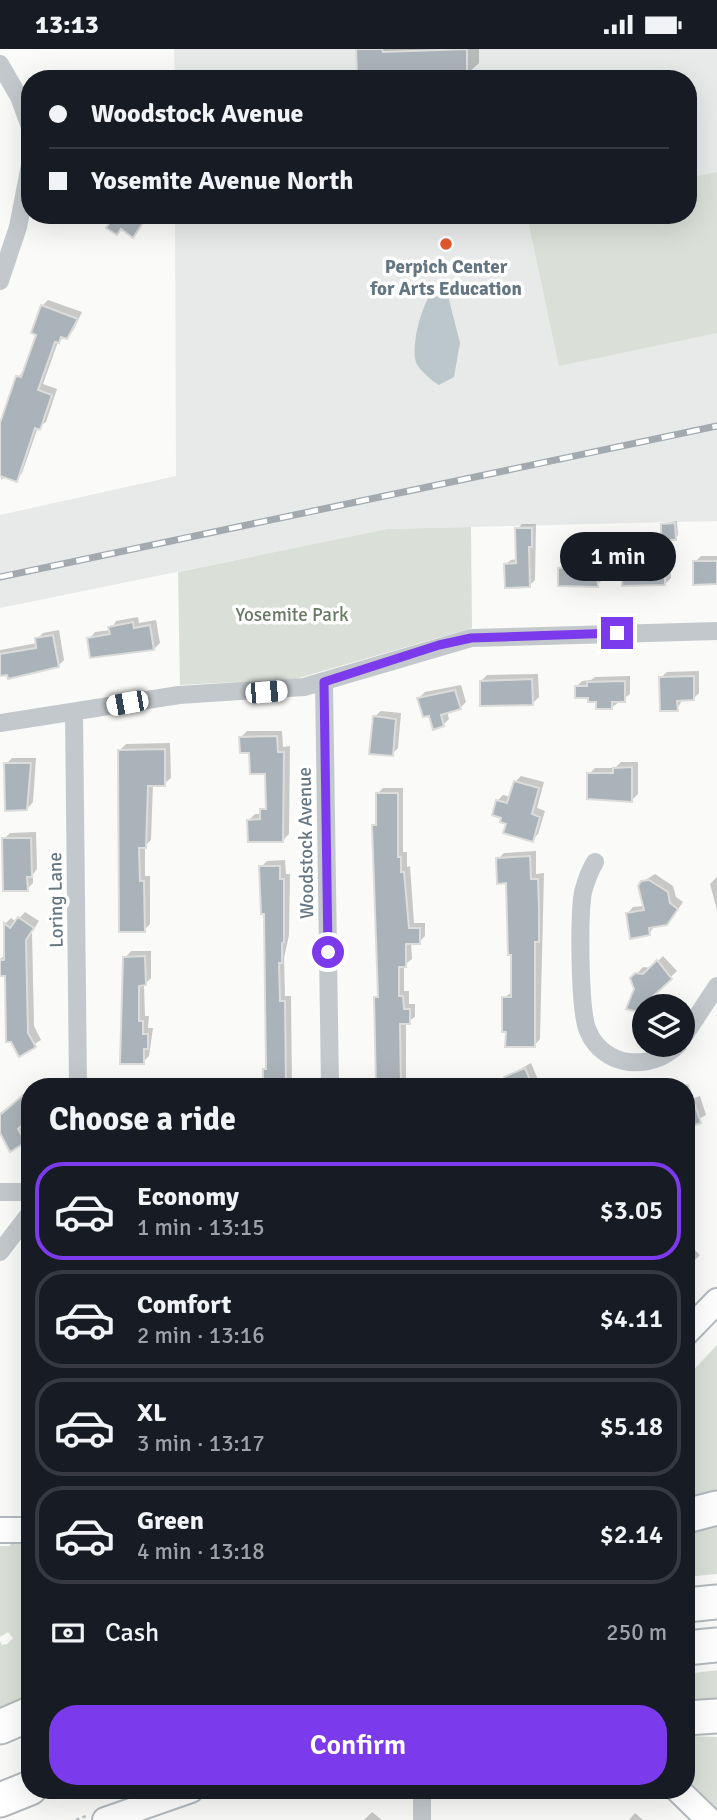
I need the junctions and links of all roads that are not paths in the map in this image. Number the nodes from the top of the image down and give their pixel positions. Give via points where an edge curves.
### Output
1 (0, 64) edge
2 (21, 102) edge
3 (21, 212) edge
4 (0, 281) edge
5 (717, 631) edge
6 (324, 682) junction
7 (74, 712) junction
8 (0, 723) edge
9 (595, 862) dead end
10 (717, 986) edge
11 (695, 1019) edge
12 (659, 1057) edge
13 (78, 1078) edge
14 (330, 1078) edge
15 (0, 1192) edge
16 (21, 1192) edge
17 (21, 1225) edge
18 (0, 1252) edge
19 (717, 1301) edge
20 (695, 1324) edge
21 (717, 1508) edge
22 (695, 1514) edge
23 (21, 1517) edge
24 (0, 1518) edge
25 (0, 1530) edge
26 (21, 1530) edge
27 (717, 1602) edge
28 (695, 1604) edge
29 (717, 1645) edge
30 (695, 1648) edge
31 (717, 1716) edge
32 (695, 1717) edge
33 (21, 1718) edge
34 (0, 1727) edge
35 (695, 1729) edge
36 (717, 1730) edge
37 (21, 1741) edge
38 (0, 1749) edge
39 (165, 1799) edge
40 (422, 1799) edge
41 (687, 1799) edge
42 (105, 1820) edge
43 (422, 1820) edge
44 (709, 1820) edge

1 - 2 street
3 - 4 street
5 - 6 street via 471,638
6 - 7 street via 283,691 178,695
6 - 14 street, Woodstock Avenue
7 - 8 street
7 - 13 street, Loring Lane
9 - 12 street via 583,895 583,1008 588,1031 612,1058 632,1063
10 - 11 street
15 - 16 street
17 - 18 street
19 - 20 street
21 - 22 highway
23 - 24 street
25 - 26 street
27 - 28 highway
29 - 30 highway
31 - 32 highway
33 - 34 highway
35 - 36 highway
37 - 38 highway
39 - 42 street
40 - 43 street
41 - 44 street

